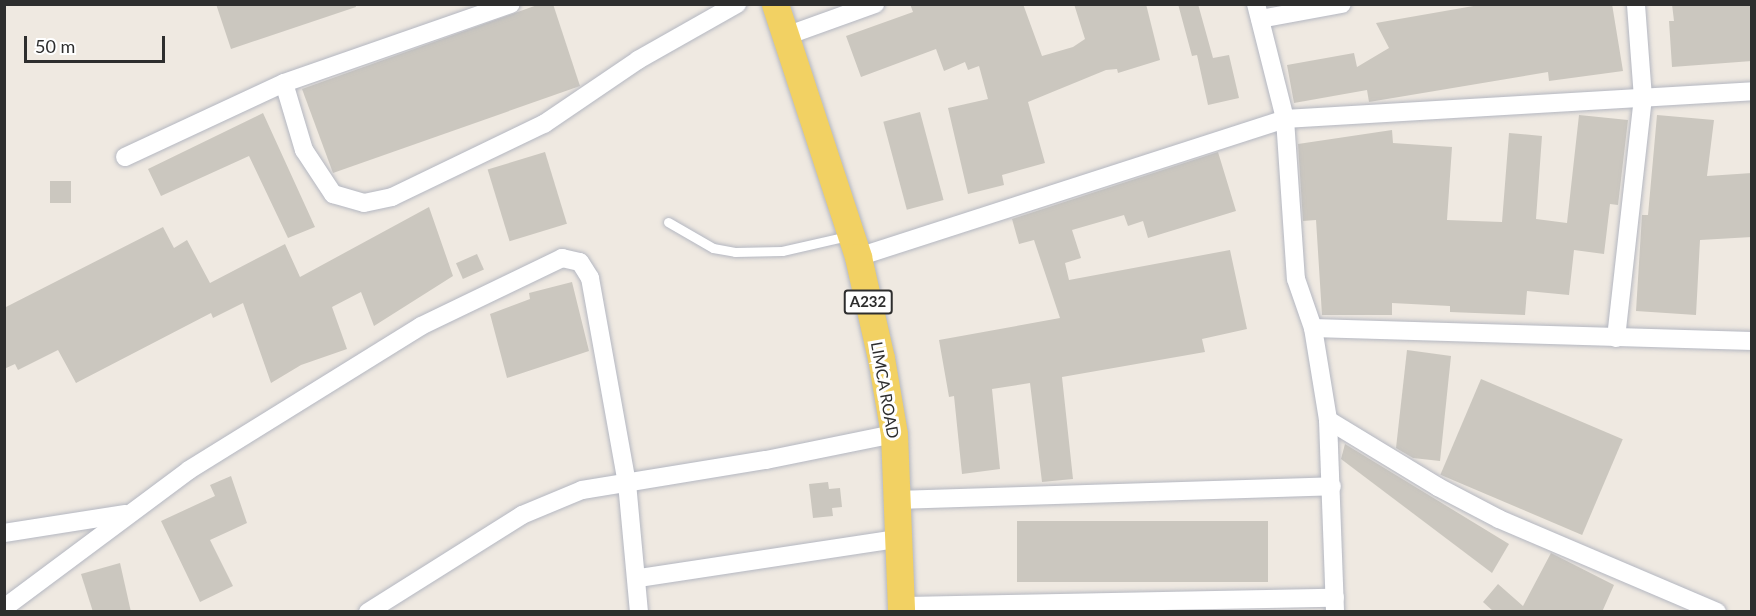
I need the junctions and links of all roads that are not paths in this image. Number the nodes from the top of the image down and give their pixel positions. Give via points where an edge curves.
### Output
1 (511, 4) edge
2 (737, 4) edge
3 (775, 4) edge
4 (875, 4) edge
5 (1342, 4) edge
6 (1636, 4) edge
7 (1258, 12) edge
8 (786, 36) junction
9 (284, 83) junction
10 (1752, 91) edge
11 (1643, 98) junction
12 (1286, 119) junction
13 (125, 157) dead end
14 (668, 222) dead end
15 (854, 246) junction
16 (1313, 328) junction
17 (1616, 338) junction
18 (1752, 341) edge
19 (1328, 420) junction
20 (894, 434) junction
21 (627, 483) junction
22 (1332, 486) junction
23 (897, 500) junction
24 (128, 514) junction
25 (4, 533) edge
26 (898, 540) junction
27 (639, 578) junction
28 (1335, 605) edge
29 (4, 608) edge
30 (901, 609) edge
31 (368, 612) edge
32 (639, 612) edge
33 (1717, 612) edge

1 - 9 street
2 - 9 street via 638,60 544,124 392,197 364,203 333,194 304,150
3 - 8 main road, LIMCA ROAD / A232
4 - 8 street
5 - 7 street
6 - 11 street
7 - 12 street
8 - 15 main road, LIMCA ROAD / A232
9 - 13 street
10 - 11 street
11 - 12 street
11 - 17 street
12 - 15 street
12 - 16 street via 1296,279
14 - 15 lane via 713,249 735,252
15 - 20 main road, LIMCA ROAD / A232
16 - 17 street
16 - 19 street
17 - 18 street
19 - 22 street
19 - 33 street via 1499,519
20 - 21 street
20 - 23 main road, LIMCA ROAD / A232
21 - 24 street via 590,278 580,262 562,258 421,326 189,470
21 - 27 street
21 - 31 street via 582,490 522,515
22 - 23 street
22 - 28 street
23 - 26 main road, LIMCA ROAD / A232
24 - 25 street
24 - 29 street
26 - 27 street
26 - 30 main road, LIMCA ROAD / A232
27 - 32 street
28 - 30 street

